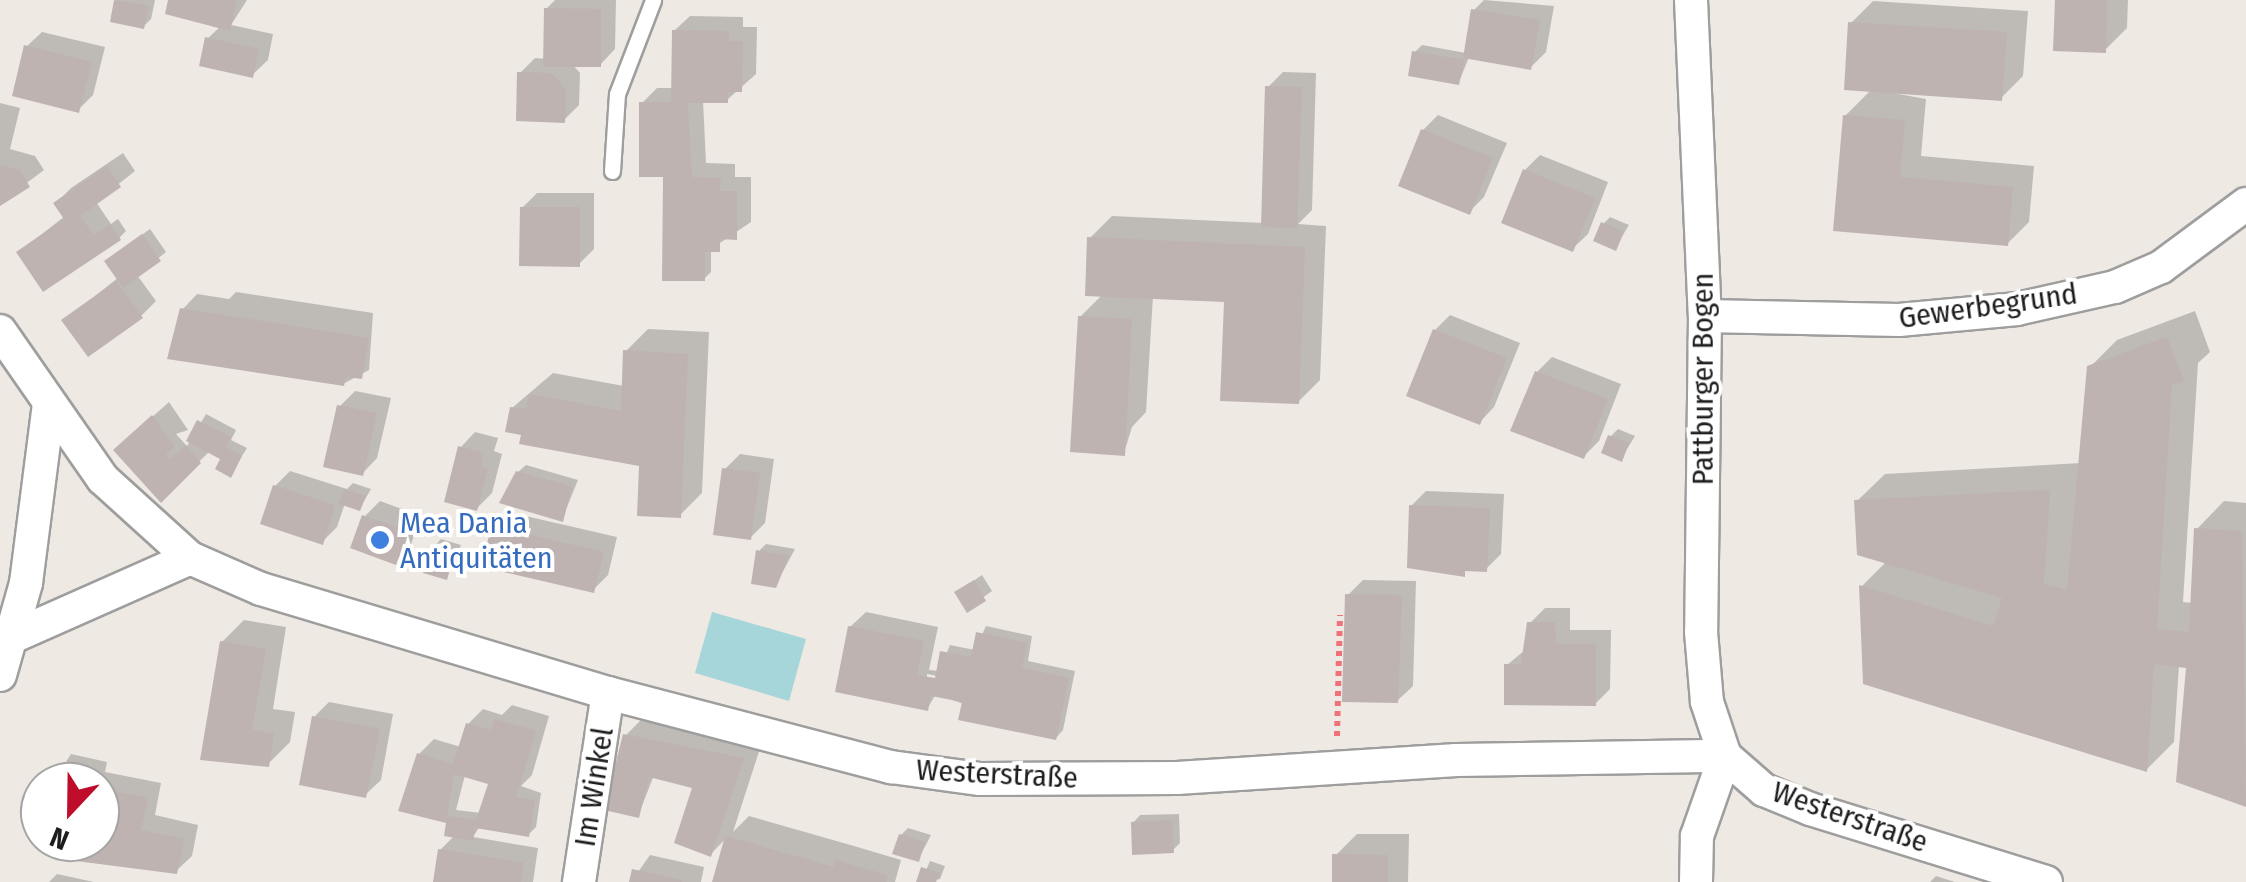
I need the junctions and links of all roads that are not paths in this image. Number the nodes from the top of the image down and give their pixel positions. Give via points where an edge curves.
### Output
1 (653, 0) edge
2 (1691, 0) edge
3 (612, 172) dead end
4 (2246, 204) edge
5 (1705, 316) junction
6 (0, 331) edge
7 (49, 403) junction
8 (190, 558) junction
9 (12, 637) junction
10 (0, 674) edge
11 (608, 693) junction
12 (1724, 756) junction
13 (579, 882) edge
14 (1696, 882) edge
15 (2046, 882) edge

1 - 3 lane via 617,94
2 - 5 street, Pattburger Bogen
4 - 5 street, Gewerbegrund via 2161,268 2115,287 2017,308 1899,320
5 - 12 street, Pattburger Bogen via 1701,632 1707,702
6 - 7 street, Westerstraße
7 - 8 street, Westerstraße via 103,480
7 - 9 street via 26,583
8 - 9 street
8 - 11 street, Westerstraße via 261,588
9 - 10 street
11 - 12 street, Westerstraße via 891,768 980,779 1176,778
11 - 13 street, Im Winkel
12 - 14 street via 1697,836
12 - 15 street, Westerstraße via 1764,790 1810,809

